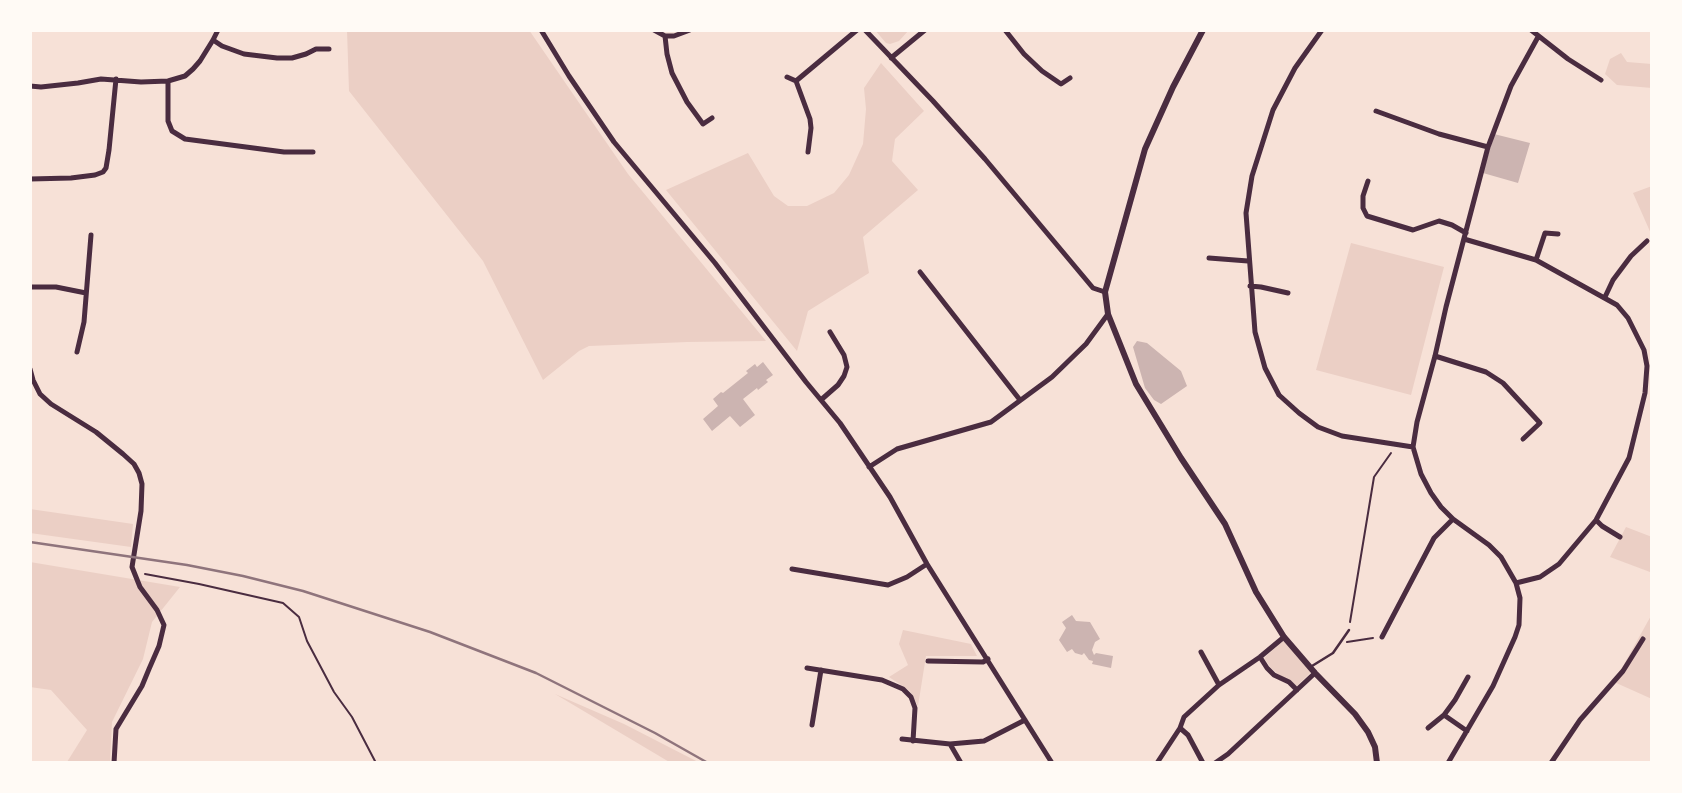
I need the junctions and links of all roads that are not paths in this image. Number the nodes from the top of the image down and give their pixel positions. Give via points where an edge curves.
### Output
1 (218, 30) edge
2 (541, 30) edge
3 (654, 30) edge
4 (690, 30) edge
5 (857, 30) edge
6 (865, 30) edge
7 (925, 30) edge
8 (1005, 30) edge
9 (1203, 30) edge
10 (1322, 30) edge
11 (1531, 30) edge
12 (665, 36) junction
13 (1538, 37) junction
14 (213, 40) junction
15 (329, 49) dead end
16 (891, 58) junction
17 (787, 77) dead end
18 (1070, 78) dead end
19 (116, 79) junction
20 (796, 80) junction
21 (1601, 80) dead end
22 (169, 81) junction
23 (30, 86) edge
24 (1376, 111) dead end
25 (712, 118) dead end
26 (1488, 147) junction
27 (313, 152) dead end
28 (808, 152) dead end
29 (30, 179) edge
30 (1368, 181) dead end
31 (1558, 234) dead end
32 (91, 235) dead end
33 (1465, 236) junction
34 (1647, 241) dead end
35 (1209, 258) dead end
36 (1536, 260) junction
37 (1248, 261) junction
38 (920, 272) dead end
39 (1250, 286) junction
40 (30, 288) edge
41 (1105, 292) junction
42 (86, 293) junction
43 (1288, 293) dead end
44 (1605, 297) junction
45 (1108, 314) junction
46 (830, 332) dead end
47 (1652, 346) edge
48 (1644, 350) junction
49 (77, 352) dead end
50 (1435, 356) junction
51 (30, 369) edge
52 (821, 399) junction
53 (1020, 400) junction
54 (1523, 439) dead end
55 (1413, 447) junction
56 (869, 467) junction
57 (1453, 519) junction
58 (1596, 520) junction
59 (1620, 537) dead end
60 (928, 564) junction
61 (792, 569) dead end
62 (1516, 583) junction
63 (1349, 630) road end
64 (1382, 636) road end
65 (1284, 637) junction
66 (1643, 639) dead end
67 (1201, 652) dead end
68 (1260, 657) junction
69 (988, 659) junction
70 (928, 661) dead end
71 (807, 668) dead end
72 (821, 670) junction
73 (1312, 670) junction
74 (1468, 677) dead end
75 (1219, 685) junction
76 (1297, 690) junction
77 (1444, 715) junction
78 (1025, 720) junction
79 (812, 724) dead end
80 (1428, 727) dead end
81 (1180, 728) junction
82 (1467, 731) junction
83 (902, 739) dead end
84 (913, 740) junction
85 (950, 744) junction
86 (114, 763) edge
87 (961, 763) edge
88 (1052, 763) edge
89 (1157, 763) edge
90 (1203, 763) edge
91 (1215, 763) edge
92 (1377, 763) edge
93 (1448, 763) edge
94 (1551, 763) edge

1 - 14 street
2 - 52 street via 614,142
3 - 12 street
4 - 12 street
5 - 20 street
6 - 16 street
7 - 16 street
8 - 18 street via 1042,71 1061,84
9 - 41 street via 1145,149
10 - 37 street via 1295,68 1261,144 1246,213
11 - 13 street
12 - 25 street via 672,73 687,102 703,124
13 - 21 street
13 - 26 street via 1511,86
14 - 15 street via 244,54 277,58
14 - 22 street via 193,69
16 - 41 street via 985,159 1093,288
17 - 20 street
19 - 22 street
19 - 23 street
19 - 29 street via 103,172
20 - 28 street via 810,119
22 - 27 street via 168,121 172,131 185,139
24 - 26 street
26 - 33 street
30 - 33 street via 1363,197 1367,216 1413,230 1439,220
31 - 36 street via 1545,233
32 - 42 street
33 - 36 street
33 - 50 street
34 - 44 street via 1631,256
35 - 37 street
36 - 44 street
37 - 39 street
38 - 53 street
39 - 43 street
39 - 55 street via 1255,332 1265,368 1279,394 1318,427 1342,436
40 - 42 street
41 - 45 street
42 - 49 street
44 - 48 street via 1628,318
45 - 53 street via 1086,344
45 - 65 street via 1136,384 1225,524 1256,592
46 - 52 street via 847,367 838,385
47 - 48 street
48 - 58 street via 1645,393 1629,458
50 - 54 street via 1486,372 1503,383 1540,423
50 - 55 street
51 - 86 street via 40,394 134,464 142,484 133,570 164,625 142,686 116,729
52 - 56 street
53 - 56 street via 991,422 897,449
55 - 57 street via 1430,493
56 - 60 street
57 - 62 street via 1501,556
57 - 64 street via 1434,538
58 - 59 street
58 - 62 street via 1559,564 1540,577
60 - 61 street via 888,585
60 - 69 street
62 - 82 street via 1520,611 1515,637
63 - 73 lane via 1333,653
65 - 68 street
65 - 73 street
66 - 94 street
67 - 75 street
68 - 75 street
68 - 76 street via 1274,675
69 - 70 street
69 - 78 street
71 - 72 street
72 - 79 street
72 - 84 street via 882,680 903,689 915,708
73 - 76 street
73 - 92 street via 1368,732
74 - 77 street
75 - 81 street via 1184,718
76 - 91 street
77 - 80 street
77 - 82 street
78 - 85 street via 984,741
78 - 88 street
81 - 89 street
81 - 90 street
82 - 93 street
83 - 84 street
84 - 85 street
85 - 87 street

